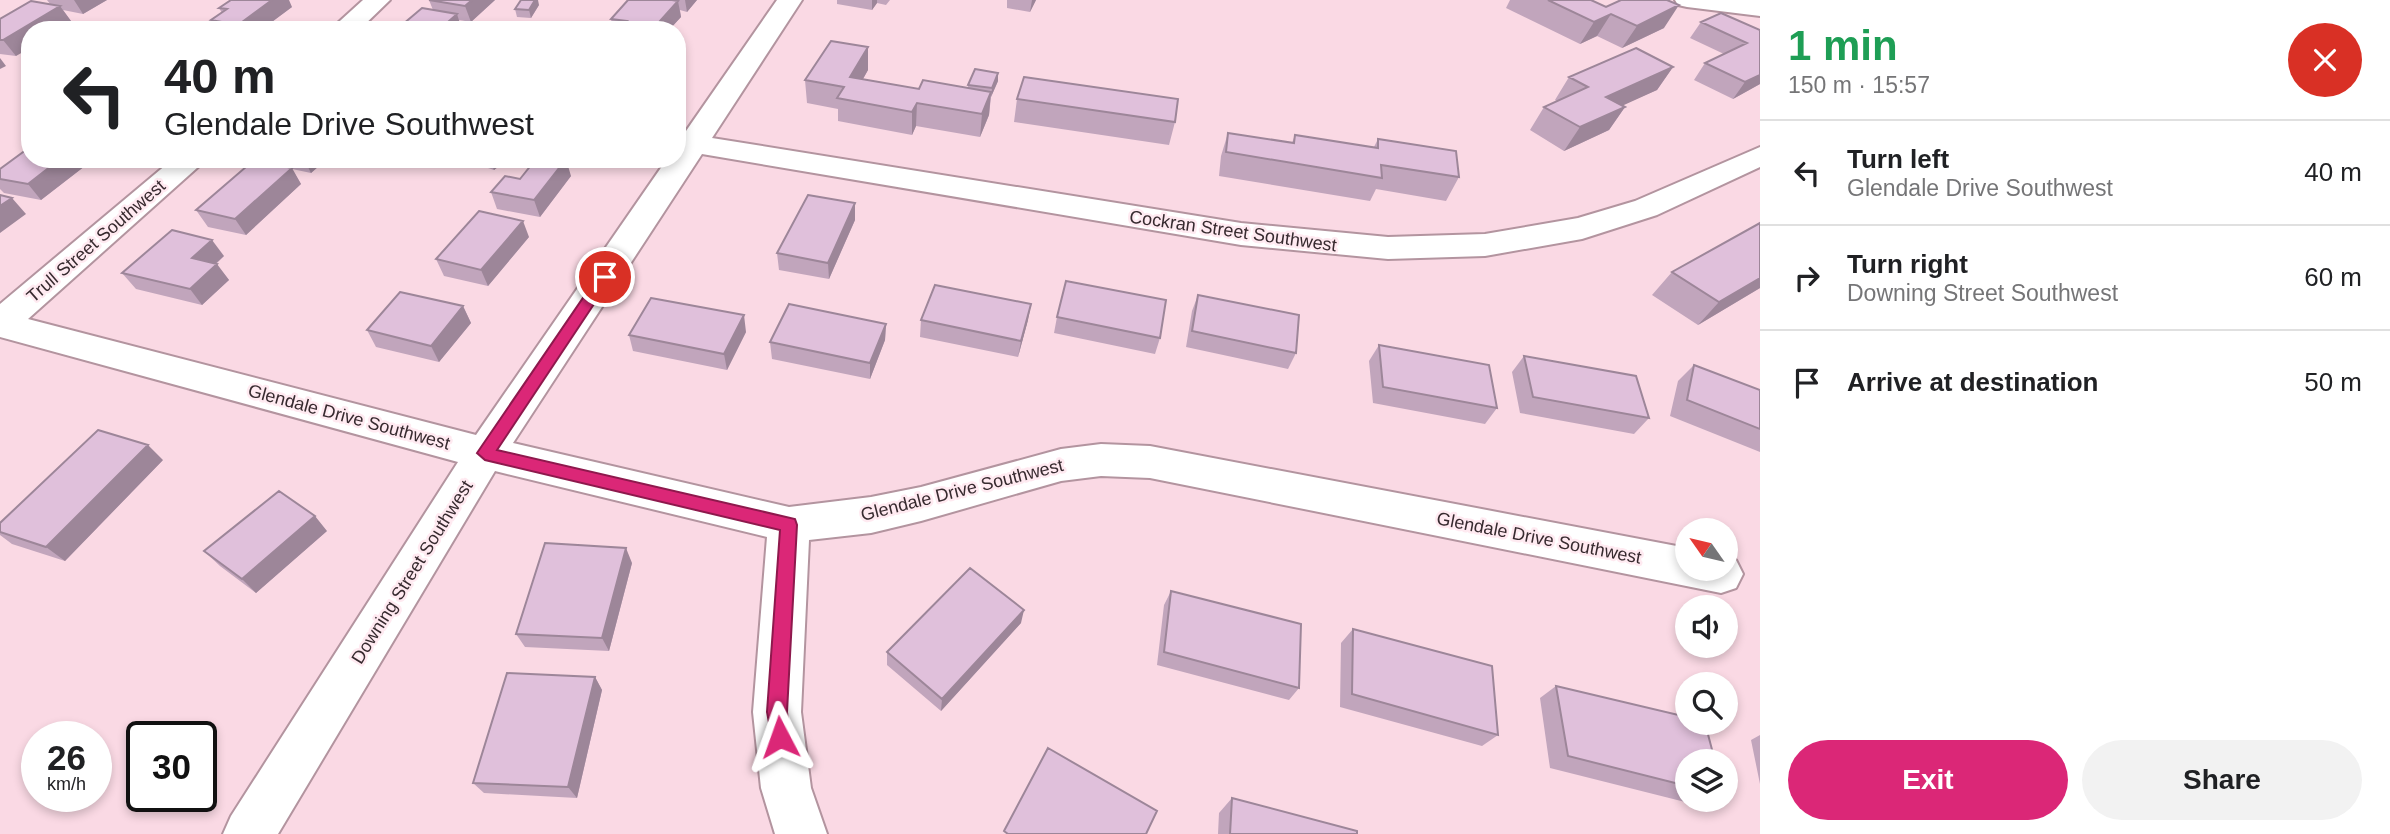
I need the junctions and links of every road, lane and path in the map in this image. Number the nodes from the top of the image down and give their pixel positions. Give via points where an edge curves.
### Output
1 (378, 0) edge
2 (790, 0) edge
3 (1687, 0) edge
4 (1760, 8) edge
5 (354, 21) edge
6 (695, 144) junction
7 (1760, 156) edge
8 (686, 157) edge
9 (182, 168) edge
10 (679, 168) edge
11 (0, 324) edge
12 (485, 453) junction
13 (789, 525) junction
14 (1675, 565) edge
15 (249, 834) edge
16 (801, 834) edge

1 - 5 street
2 - 6 street, Downing Street Southwest
3 - 4 street
6 - 7 street, Cockran Street Southwest via 1255,236 1397,250 1466,248 1579,229 1631,214
6 - 8 street, Downing Street Southwest
9 - 11 street, Trull Street Southwest
10 - 12 street, Downing Street Southwest
11 - 12 street, Glendale Drive Southwest
12 - 13 street, Glendale Drive Southwest
12 - 15 street, Downing Street Southwest
13 - 14 street, Glendale Drive Southwest via 921,504 1061,465 1101,460 1150,462
13 - 16 street via 777,712 786,788

